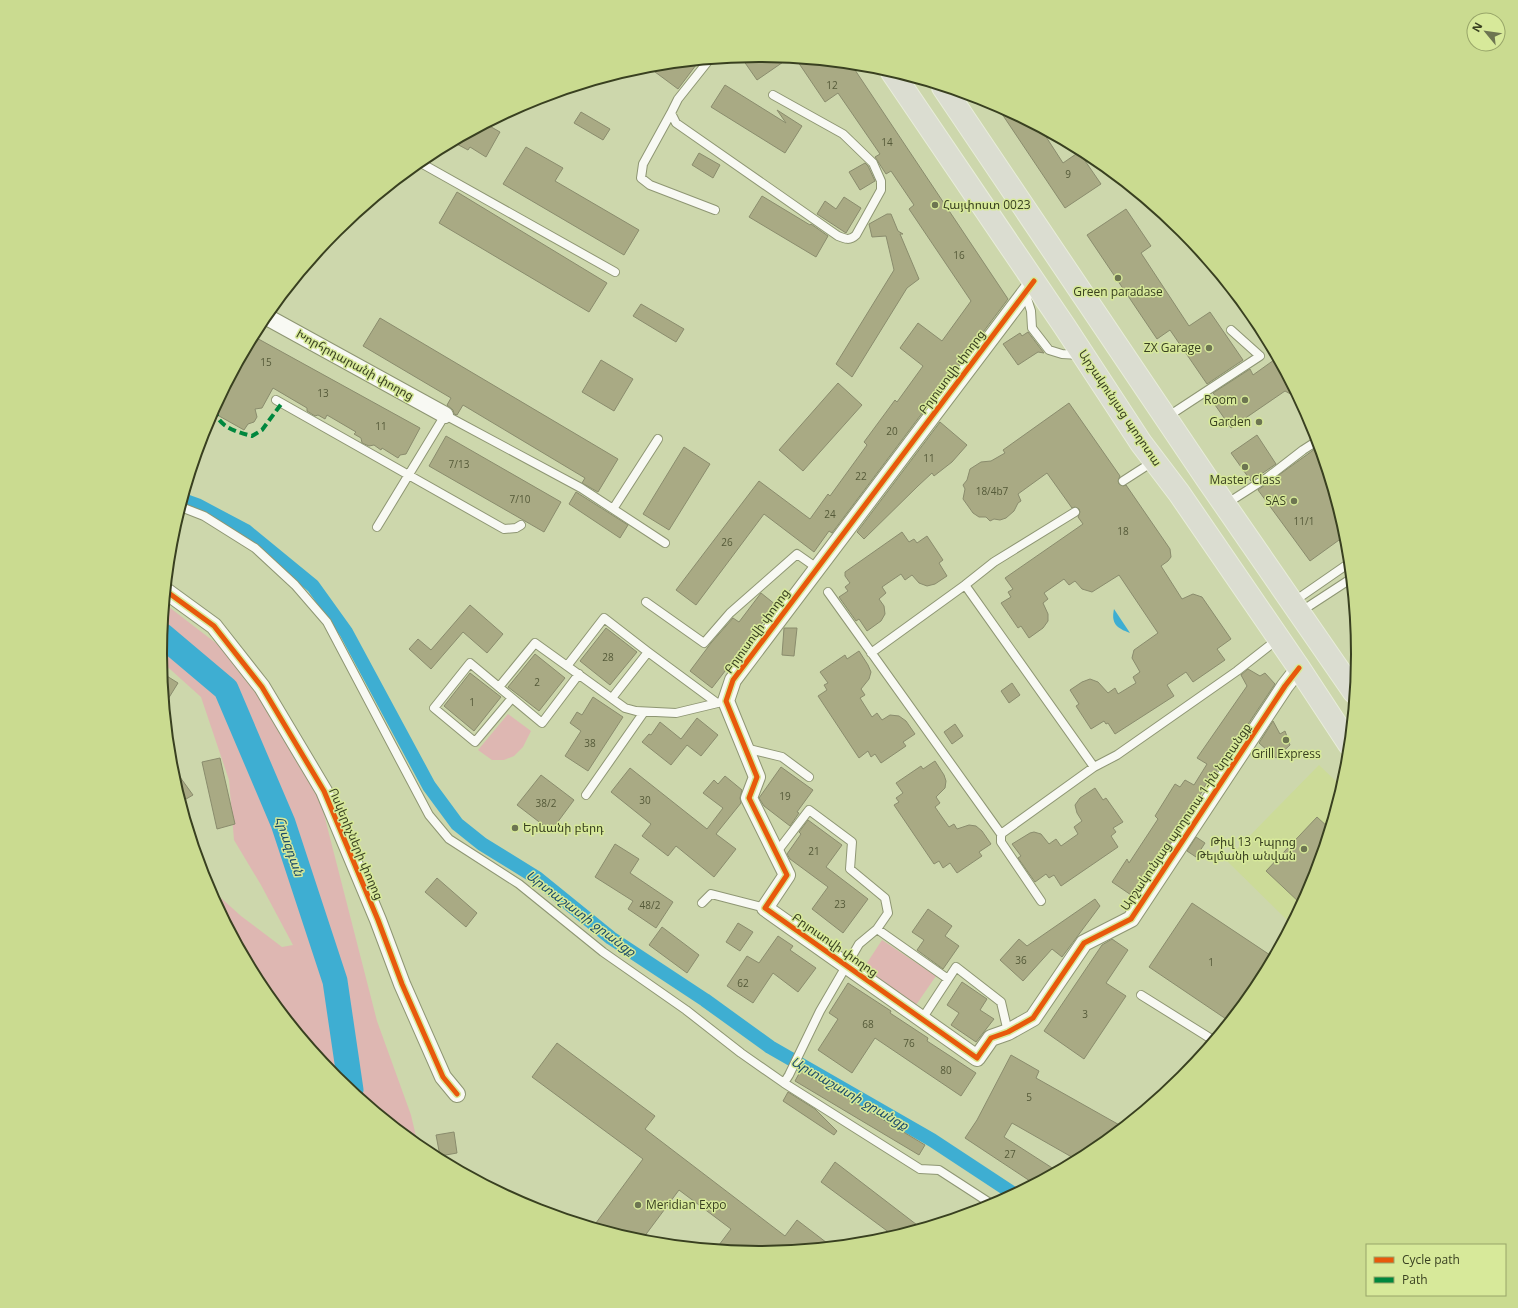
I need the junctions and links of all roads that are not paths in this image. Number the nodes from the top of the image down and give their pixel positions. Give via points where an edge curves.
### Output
1 (705, 65) edge
2 (896, 78) edge
3 (947, 92) edge
4 (773, 95) dead end
5 (671, 113) junction
6 (425, 165) edge
7 (714, 210) dead end
8 (615, 272) dead end
9 (1029, 286) junction
10 (271, 319) edge
11 (1231, 330) dead end
12 (276, 400) dead end
13 (445, 415) junction
14 (1169, 420) junction
15 (658, 439) dead end
16 (1141, 443) junction
17 (1313, 444) edge
18 (1154, 461) junction
19 (409, 475) junction
20 (1207, 479) junction
21 (1123, 481) dead end
22 (1178, 493) junction
23 (1226, 504) junction
24 (185, 509) edge
25 (613, 509) junction
26 (1075, 512) dead end
27 (521, 524) dead end
28 (377, 527) dead end
29 (665, 543) dead end
30 (1344, 567) edge
31 (817, 568) junction
32 (1346, 581) edge
33 (964, 585) junction
34 (828, 592) dead end
35 (170, 594) edge
36 (646, 602) dead end
37 (1296, 607) junction
38 (1279, 638) junction
39 (648, 652) junction
40 (871, 652) junction
41 (567, 666) junction
42 (1299, 668) junction
43 (579, 674) junction
44 (1350, 682) edge
45 (499, 687) junction
46 (512, 698) junction
47 (612, 698) junction
48 (722, 702) junction
49 (644, 712) junction
50 (1345, 738) edge
51 (744, 747) junction
52 (1094, 767) junction
53 (809, 778) dead end
54 (586, 795) dead end
55 (1000, 834) junction
56 (776, 853) junction
57 (1041, 901) dead end
58 (702, 903) dead end
59 (765, 908) junction
60 (877, 929) junction
61 (847, 966) junction
62 (948, 979) junction
63 (1141, 994) dead end
64 (922, 1019) junction
65 (1008, 1032) junction
66 (1209, 1038) edge
67 (977, 1058) joint
68 (784, 1083) junction
69 (457, 1094) dead end
70 (986, 1201) edge

1 - 5 lane via 678,99
2 - 9 main road, Արշակունյաց պողոտա
3 - 14 main road
4 - 5 lane via 843,134 873,163 881,181 880,190 853,239 838,236 676,123
5 - 7 lane via 643,164 641,178 650,185
6 - 8 lane
9 - 16 main road, Արշակունյաց պողոտա via 1084,355
9 - 31 street, Բրյուսովի փողոց
10 - 13 street, Խորհրդարանի փողոց
11 - 14 lane via 1260,356
12 - 19 lane
13 - 19 lane
13 - 25 lane via 580,488
14 - 16 main road via 1165,438 1154,445
14 - 20 main road
15 - 25 lane
16 - 18 main road, Արշակունյաց պողոտա
17 - 23 lane
18 - 21 lane
18 - 22 main road, Արշակունյաց պողոտա
19 - 27 lane via 504,529 516,528
19 - 28 lane
20 - 22 main road via 1190,475 1181,481
20 - 23 main road
22 - 38 main road, Արշակունյաց պողոտա
23 - 37 main road
24 - 68 lane via 204,516 255,548 295,585 328,622 429,815 449,839 519,884 603,952
25 - 29 lane
26 - 33 lane via 994,562
30 - 37 lane
31 - 36 lane via 797,554 730,612 704,644
31 - 48 street, Բրյուսովի փողոց via 733,680
32 - 37 lane
33 - 40 lane
33 - 52 lane
34 - 40 lane
35 - 69 street, Ոսկերիչների փողոց via 214,626 262,687 324,791 443,1077
37 - 44 main road
38 - 42 main road, Արշակունյաց պողոտա
38 - 52 lane via 1231,676 1117,755
39 - 41 lane via 604,618
39 - 47 lane
39 - 48 lane
40 - 55 lane
41 - 43 lane
41 - 45 lane via 535,643
42 - 50 main road, Արշակունյաց պողոտա
42 - 65 street, Արշակունյաց պողոտա 1-ին նրբանցք via 1131,919 1084,943 1033,1018
43 - 46 lane via 542,723
43 - 47 lane
45 - 46 lane
45 - 46 lane via 470,663 434,708 474,742
47 - 49 lane via 625,708
48 - 49 lane via 676,712
48 - 51 street
49 - 54 lane
51 - 53 lane via 782,757
51 - 56 street via 758,777 749,798
52 - 55 lane
55 - 57 lane via 1001,842
56 - 59 street via 787,875
56 - 60 lane via 809,810 828,823 852,842 850,869 885,898 888,913
58 - 59 lane via 711,894
59 - 61 street, Բրյուսովի փողոց
60 - 61 lane via 859,944
60 - 62 lane
61 - 64 street, Բրյուսովի փողոց
61 - 68 lane via 820,1011
62 - 64 lane
62 - 65 lane via 956,967 1001,1002
63 - 66 lane
64 - 67 street, Բրյուսովի փողոց
65 - 67 street, Արշակունյաց պողոտա 1-ին նրբանցք via 991,1038
68 - 70 lane via 920,1169 939,1170

